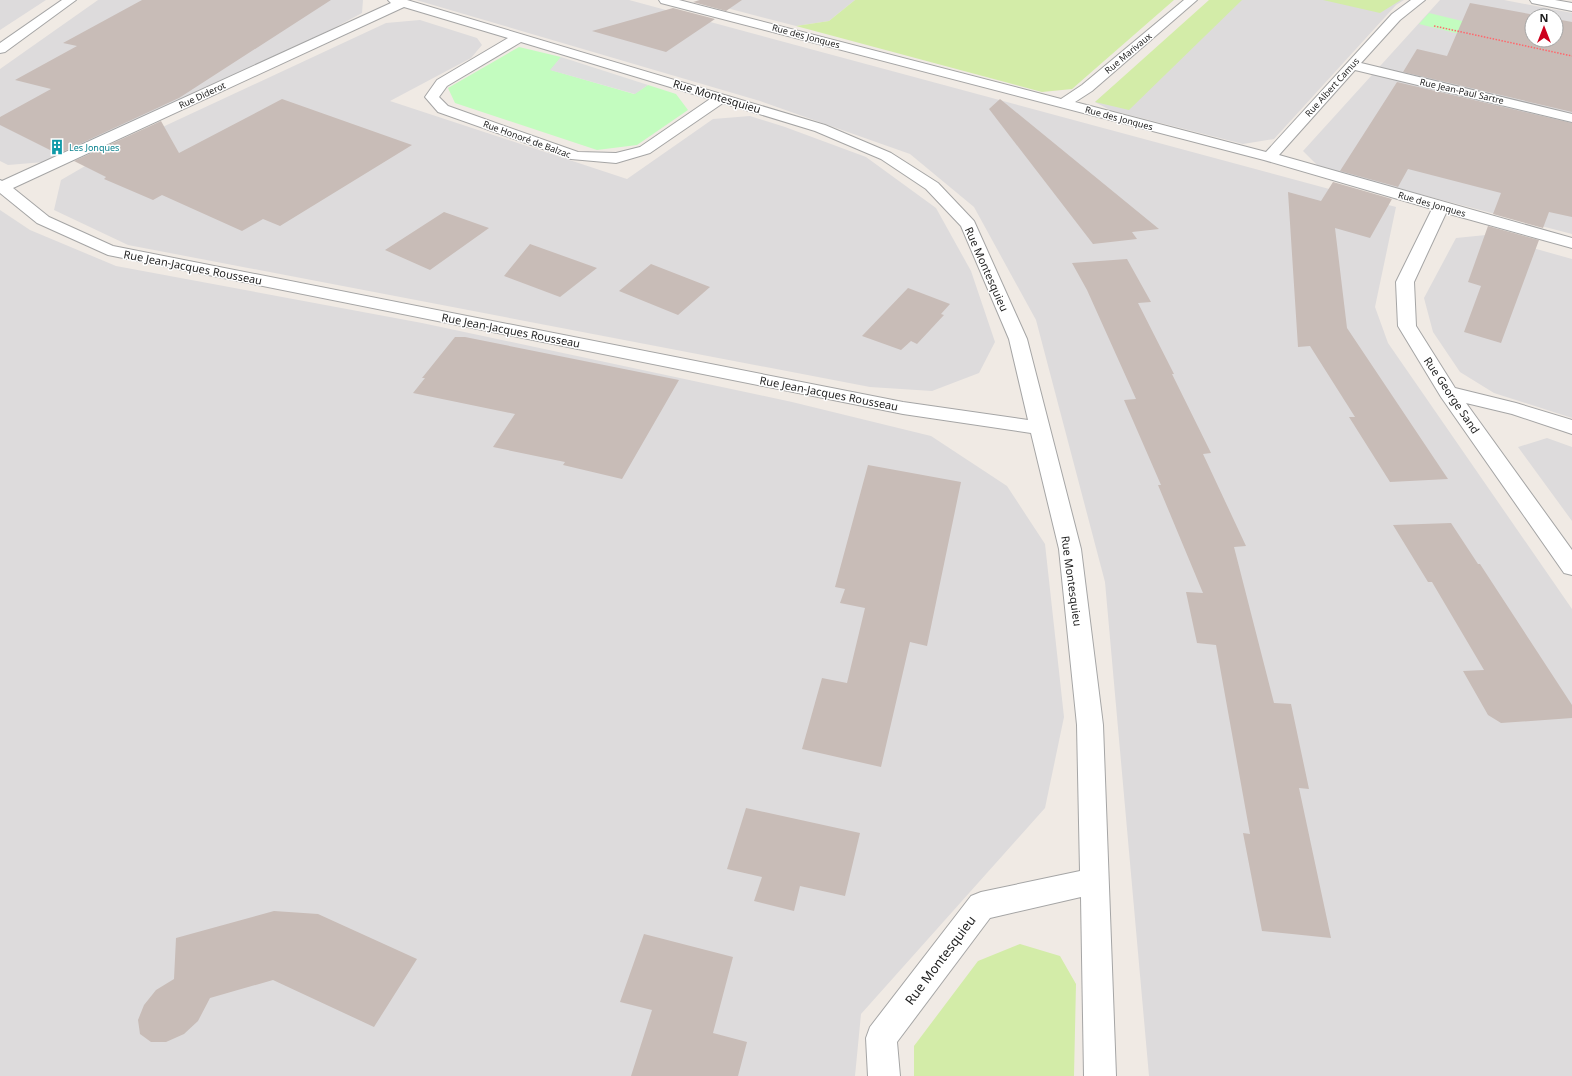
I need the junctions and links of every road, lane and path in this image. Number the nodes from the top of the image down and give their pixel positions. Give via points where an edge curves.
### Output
1 (70, 0) edge
2 (665, 0) edge
3 (1191, 0) edge
4 (1419, 0) edge
5 (1536, 0) edge
6 (398, 1) edge
7 (1572, 7) edge
8 (1396, 17) junction
9 (520, 37) junction
10 (0, 49) edge
11 (1572, 56) edge
12 (1352, 65) junction
13 (721, 98) junction
14 (1064, 103) junction
15 (1572, 118) edge
16 (1269, 157) junction
17 (1, 186) edge
18 (1441, 207) junction
19 (1572, 243) edge
20 (1448, 393) junction
21 (1572, 427) edge
22 (1040, 428) junction
23 (1572, 567) edge
24 (1094, 881) junction
25 (884, 1076) edge
26 (1100, 1076) edge

1 - 10 street
2 - 14 street, Rue des Jonques
3 - 14 street, Rue Marivaux via 1086,88
4 - 8 street, Rue Albert Camus
5 - 7 street
6 - 9 street, Rue Montesquieu
6 - 17 street, Rue Diderot
8 - 11 path
8 - 12 street, Rue Albert Camus
9 - 13 street, Rue Montesquieu
9 - 13 street, Rue Honoré de Balzac via 442,83 432,97 443,109 576,156 616,158 645,150
12 - 15 street, Rue Jean-Paul Sartre
12 - 16 street, Rue Albert Camus
13 - 22 street, Rue Montesquieu via 827,130 886,156 932,186 968,224 1018,339
14 - 16 street, Rue des Jonques
16 - 18 street, Rue des Jonques
17 - 22 street, Rue Jean-Jacques Rousseau via 43,220 108,250 903,408
18 - 19 street, Rue des Jonques
18 - 20 street, Rue George Sand via 1404,282 1407,326
20 - 21 street via 1516,409
20 - 23 street, Rue George Sand
22 - 24 street, Rue Montesquieu via 1070,549 1090,725
24 - 25 street, Rue Montesquieu via 980,906 881,1038
24 - 26 street, Rue Montesquieu

